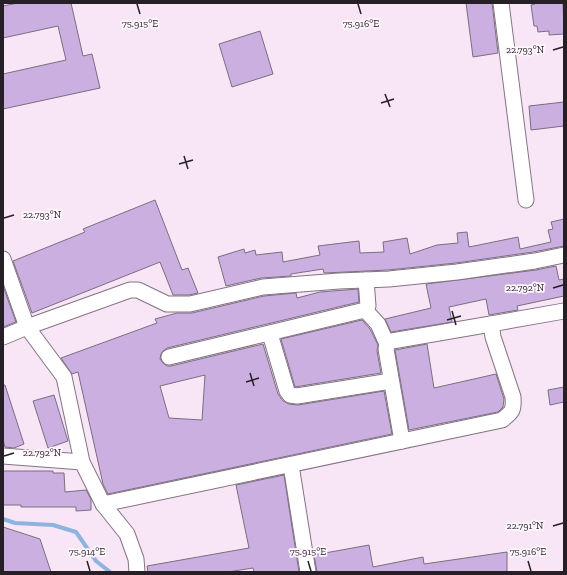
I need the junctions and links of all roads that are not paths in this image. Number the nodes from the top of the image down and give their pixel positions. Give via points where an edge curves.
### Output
1 (501, 3) edge
2 (526, 200) dead end
3 (564, 255) edge
4 (3, 259) edge
5 (366, 280) junction
6 (365, 310) junction
7 (564, 311) edge
8 (491, 324) junction
9 (27, 327) junction
10 (270, 334) junction
11 (3, 337) edge
12 (387, 344) junction
13 (169, 357) dead end
14 (391, 381) junction
15 (402, 441) junction
16 (3, 456) edge
17 (82, 462) junction
18 (291, 465) junction
19 (103, 504) junction
20 (137, 572) edge
21 (308, 572) edge

1 - 2 street
3 - 5 street via 457,272
4 - 9 street
5 - 6 street via 368,306
5 - 9 street via 263,287 179,305 167,304 138,290 130,290
6 - 10 street
6 - 12 street via 378,324
7 - 8 street
8 - 12 street via 392,341
8 - 15 street via 513,397 512,412 502,420
9 - 11 street
9 - 17 street via 64,377
10 - 13 street
10 - 14 street via 287,391 293,396
12 - 14 street
14 - 15 street
15 - 18 street
16 - 17 street
17 - 19 street
18 - 19 street
18 - 21 street
19 - 20 street via 127,534 136,559

